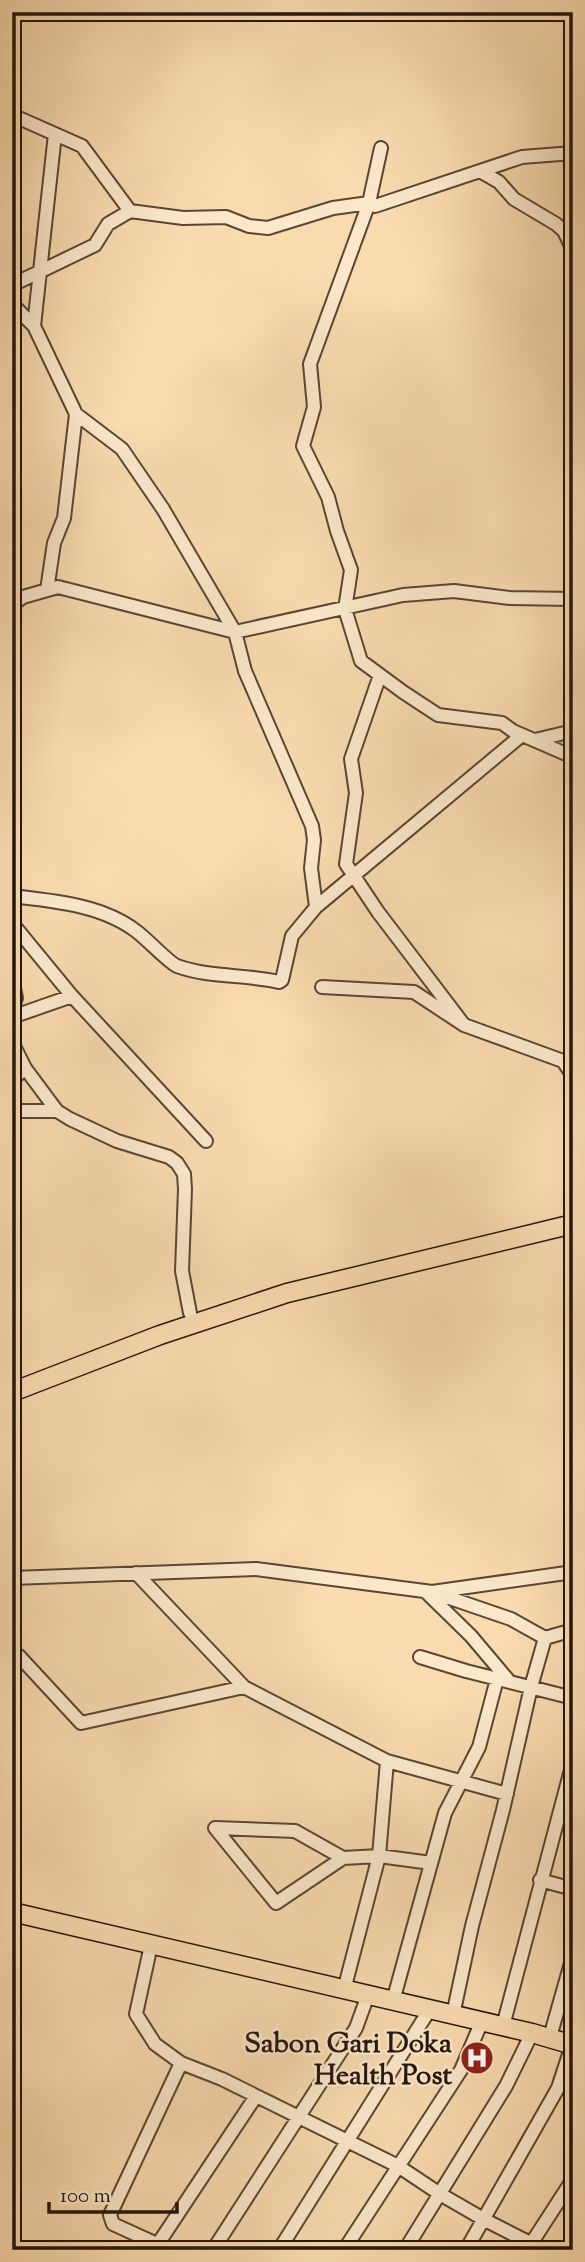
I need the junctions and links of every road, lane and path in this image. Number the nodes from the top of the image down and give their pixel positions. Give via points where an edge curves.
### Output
1 (12, 115) edge
2 (55, 134) junction
3 (381, 148) dead end
4 (573, 153) edge
5 (480, 172) junction
6 (369, 203) junction
7 (130, 211) junction
8 (573, 250) edge
9 (40, 271) junction
10 (12, 285) edge
11 (12, 304) edge
12 (34, 326) junction
13 (76, 414) junction
14 (47, 590) junction
15 (573, 599) edge
16 (12, 605) edge
17 (345, 609) junction
18 (235, 632) junction
19 (380, 674) junction
20 (573, 731) edge
21 (528, 738) junction
22 (573, 757) edge
23 (354, 876) junction
24 (12, 896) edge
25 (316, 907) junction
26 (12, 923) edge
27 (12, 979) edge
28 (322, 986) dead end
29 (72, 996) junction
30 (12, 1011) edge
31 (12, 1017) edge
32 (464, 1025) junction
33 (12, 1042) edge
34 (25, 1068) junction
35 (573, 1076) edge
36 (12, 1080) edge
37 (12, 1111) edge
38 (57, 1111) junction
39 (206, 1141) dead end
40 (573, 1213) edge
41 (573, 1224) edge
42 (190, 1313) junction
43 (12, 1380) edge
44 (12, 1392) edge
45 (573, 1572) edge
46 (136, 1573) junction
47 (12, 1578) edge
48 (429, 1592) junction
49 (573, 1630) edge
50 (545, 1638) junction
51 (12, 1653) edge
52 (421, 1657) dead end
53 (503, 1680) junction
54 (244, 1687) junction
55 (531, 1687) junction
56 (573, 1698) edge
57 (387, 1761) junction
58 (573, 1762) edge
59 (461, 1782) junction
60 (507, 1794) junction
61 (568, 1794) edge
62 (379, 1856) junction
63 (343, 1858) junction
64 (431, 1863) junction
65 (540, 1880) junction
66 (573, 1888) edge
67 (12, 1912) edge
68 (151, 1945) junction
69 (573, 1956) edge
70 (344, 1990) junction
71 (368, 1995) junction
72 (393, 2001) junction
73 (430, 2009) junction
74 (453, 2015) junction
75 (482, 2021) junction
76 (503, 2026) junction
77 (532, 2032) junction
78 (550, 2037) junction
79 (572, 2045) edge
80 (181, 2063) junction
81 (256, 2096) junction
82 (300, 2118) junction
83 (347, 2141) junction
84 (398, 2166) junction
85 (573, 2179) edge
86 (440, 2194) junction
87 (485, 2220) junction
88 (155, 2247) edge
89 (529, 2247) edge
90 (170, 2250) edge
91 (213, 2250) edge
92 (279, 2250) edge
93 (344, 2250) edge
94 (405, 2250) edge
95 (466, 2250) edge
96 (544, 2250) edge

1 - 2 street
2 - 7 street via 82,146
2 - 9 street
3 - 6 street
4 - 5 street via 522,158
5 - 6 street via 375,206
5 - 8 street via 556,224
6 - 7 street via 333,208 268,228 226,217 183,218
6 - 17 street via 310,363 314,407 303,446 328,497 351,570
7 - 9 street via 108,224 95,245
9 - 10 street
9 - 12 street
11 - 12 street
12 - 13 street
13 - 14 street via 64,518 54,543
13 - 18 street via 122,449
14 - 16 street
14 - 18 street via 58,587
15 - 17 street via 454,591 403,595
17 - 18 street
17 - 19 street via 361,660
18 - 25 street via 245,670 312,825
19 - 21 street via 438,715 502,723
19 - 23 street via 351,759 356,793 346,864
20 - 21 street
21 - 22 street
21 - 23 street
23 - 25 street
23 - 32 street
24 - 25 street via 108,915 135,929 176,966 279,982 292,936
26 - 29 street
27 - 30 street via 16,998
28 - 32 street via 414,992
29 - 31 street
29 - 39 street
32 - 35 street via 563,1061
33 - 34 street
34 - 36 street
34 - 38 street
37 - 38 street
38 - 42 street via 117,1141 177,1163 184,1174 182,1271
40 - 42 highway via 285,1283
41 - 44 highway via 288,1293 160,1335
42 - 43 highway
45 - 48 street
46 - 47 street
46 - 48 street via 256,1569
46 - 54 street
48 - 50 street via 511,1619
48 - 53 street via 471,1636
49 - 50 street
50 - 55 street
51 - 54 street via 81,1723
52 - 53 street
53 - 55 street
53 - 59 street
54 - 57 street
55 - 56 street
55 - 60 street
57 - 59 street
57 - 62 street
58 - 61 street
59 - 60 street
59 - 64 street via 445,1813
60 - 74 street
61 - 65 street
62 - 63 street
62 - 64 street
62 - 70 street
63 - 63 street via 276,1903 215,1828 295,1831
64 - 72 street
65 - 66 street
65 - 76 street
67 - 68 highway
68 - 70 highway
68 - 80 street via 136,2014 155,2044
69 - 78 street
70 - 71 highway
71 - 72 highway
71 - 82 street via 356,2028
72 - 73 highway
73 - 74 highway
73 - 83 street
74 - 75 highway
75 - 76 highway
75 - 84 street via 461,2070
76 - 77 highway
77 - 78 highway
77 - 86 street via 506,2086
78 - 79 highway
79 - 87 street via 558,2088
80 - 81 street
80 - 88 street via 110,2216 113,2224
81 - 82 street
81 - 88 street
82 - 83 street
82 - 91 street
83 - 84 street
83 - 92 street
84 - 86 street
84 - 93 street
85 - 89 street
86 - 87 street
86 - 94 street
87 - 89 street
87 - 95 street
88 - 90 street
89 - 96 street

